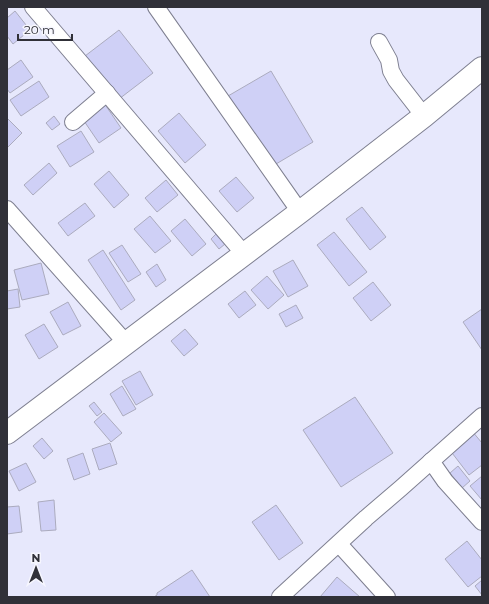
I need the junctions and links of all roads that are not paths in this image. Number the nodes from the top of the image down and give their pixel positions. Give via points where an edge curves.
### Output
1 (33, 7) edge
2 (156, 7) edge
3 (379, 42) dead end
4 (482, 68) edge
5 (107, 93) junction
6 (424, 116) junction
7 (73, 122) dead end
8 (7, 209) edge
9 (300, 212) junction
10 (244, 255) junction
11 (127, 344) junction
12 (482, 416) edge
13 (7, 433) edge
14 (431, 461) junction
15 (482, 522) edge
16 (339, 544) junction
17 (280, 597) edge
18 (387, 597) edge

1 - 5 street
2 - 9 street
3 - 6 street via 396,80
4 - 6 highway
5 - 7 street
5 - 10 street
6 - 9 highway
8 - 11 street
9 - 10 highway
10 - 11 highway
11 - 13 highway
12 - 14 street
14 - 15 street via 445,481
14 - 16 street
16 - 17 street
16 - 18 street

